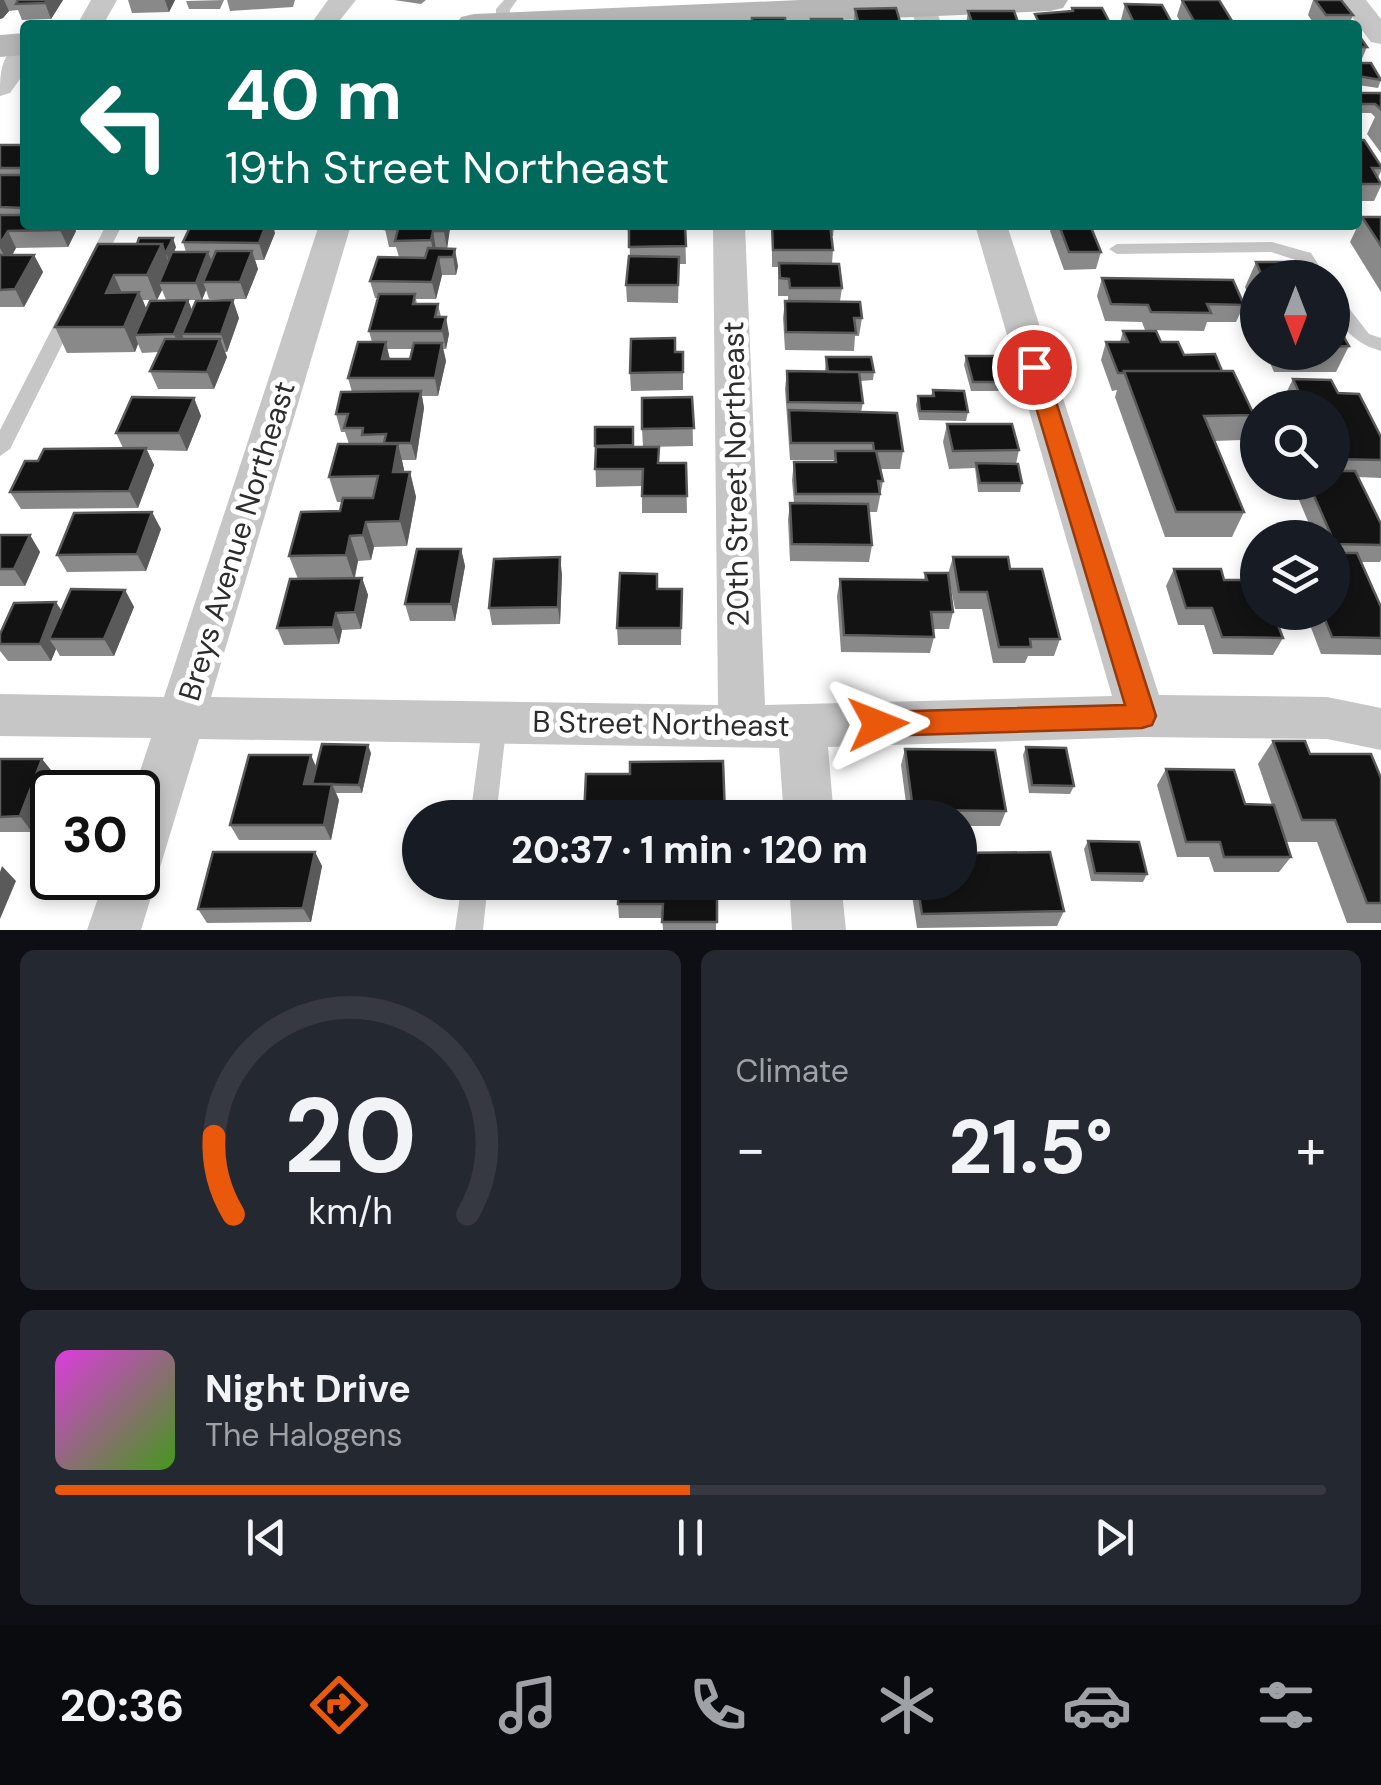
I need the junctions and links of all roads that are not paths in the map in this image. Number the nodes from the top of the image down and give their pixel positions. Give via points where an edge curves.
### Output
1 (344, 0) edge
2 (1050, 0) edge
3 (1352, 0) edge
4 (911, 9) edge
5 (706, 14) edge
6 (325, 20) edge
7 (584, 20) edge
8 (1381, 36) edge
9 (20, 56) edge
10 (0, 87) edge
11 (111, 230) edge
12 (333, 230) edge
13 (729, 230) edge
14 (993, 230) edge
15 (1117, 249) dead end
16 (1307, 260) edge
17 (1350, 321) edge
18 (1381, 345) edge
19 (0, 449) edge
20 (0, 715) edge
21 (1142, 716) junction
22 (181, 719) junction
23 (494, 721) junction
24 (742, 724) junction
25 (802, 726) junction
26 (1381, 728) edge
27 (160, 786) edge
28 (485, 800) edge
29 (808, 800) edge
30 (124, 900) edge
31 (473, 900) edge
32 (816, 900) edge
33 (114, 930) edge
34 (470, 930) edge
35 (819, 930) edge

1 - 6 street
2 - 4 main road
3 - 8 street
4 - 5 main road
5 - 7 main road
9 - 10 street
11 - 19 lane
12 - 22 street, Breys Avenue Northeast
13 - 24 street, 20th Street Northeast
14 - 21 street
15 - 16 lane via 1272,246
17 - 18 lane via 1363,338
20 - 22 street, B Street Northeast
21 - 25 street, B Street Northeast
21 - 26 street, B Street Northeast via 1327,718
22 - 23 street, B Street Northeast
22 - 27 street, Breys Avenue Northeast
23 - 24 street, B Street Northeast
23 - 28 lane
24 - 25 street, B Street Northeast
25 - 29 street
30 - 33 street
31 - 34 lane
32 - 35 street

